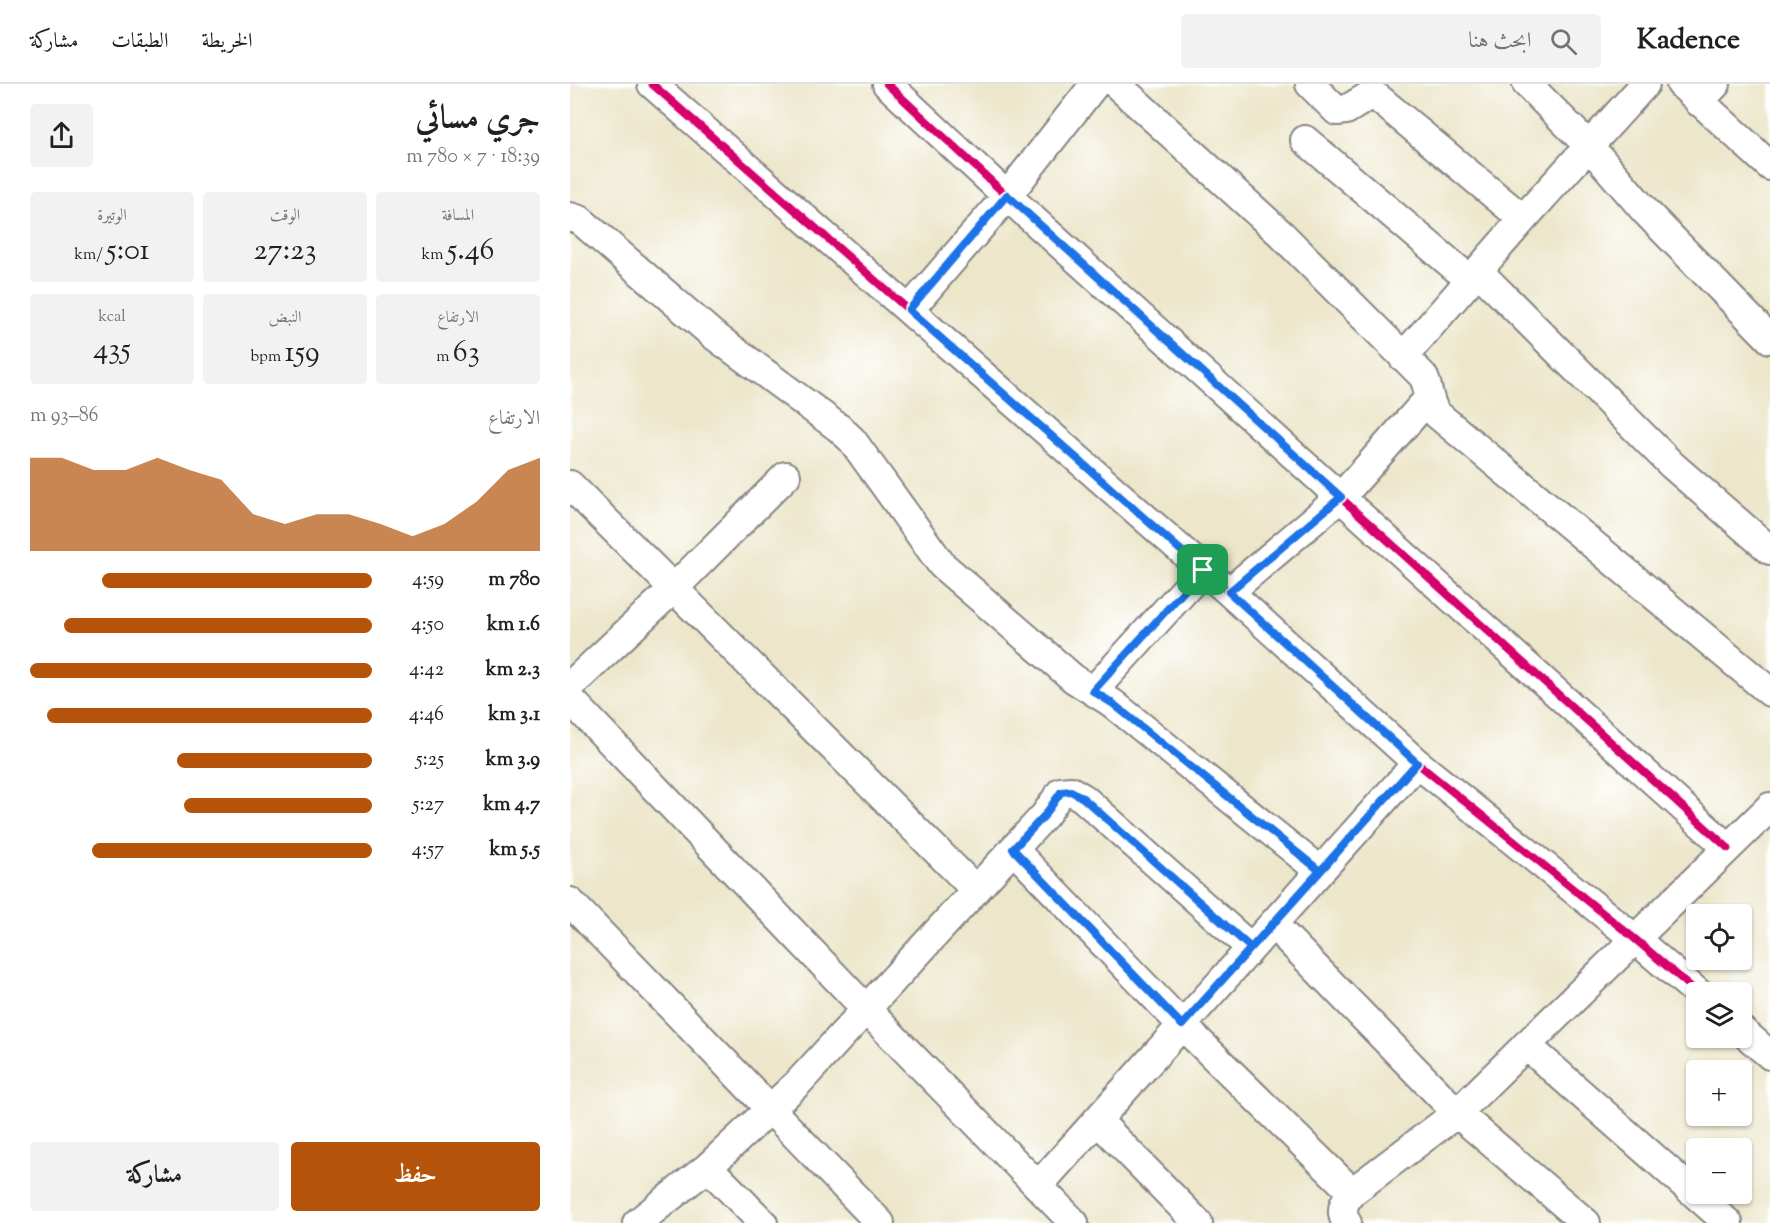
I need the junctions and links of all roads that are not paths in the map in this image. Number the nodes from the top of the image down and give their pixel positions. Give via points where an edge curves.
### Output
1 (652, 84) edge
2 (887, 84) edge
3 (1095, 84) edge
4 (1310, 84) edge
5 (1527, 84) edge
6 (1645, 84) edge
7 (1124, 87) edge
8 (1699, 90) edge
9 (1305, 140) dead end
10 (1589, 146) junction
11 (1770, 166) edge
12 (1007, 195) junction
13 (570, 217) edge
14 (1523, 219) junction
15 (1474, 275) junction
16 (909, 310) junction
17 (1770, 339) edge
18 (1403, 357) junction
19 (1429, 398) junction
20 (786, 476) dead end
21 (570, 485) edge
22 (1341, 497) junction
23 (1770, 550) edge
24 (1203, 570) junction
25 (674, 588) junction
26 (1229, 592) junction
27 (570, 686) edge
28 (1093, 691) junction
29 (1770, 692) edge
30 (570, 699) edge
31 (1417, 763) junction
32 (1770, 807) edge
33 (1728, 848) junction
34 (1013, 849) junction
35 (1320, 871) junction
36 (976, 890) junction
37 (570, 902) edge
38 (1273, 924) junction
39 (1635, 939) junction
40 (1251, 948) junction
41 (1686, 983) edge
42 (866, 1009) junction
43 (1182, 1025) junction
44 (1752, 1040) edge
45 (1526, 1045) junction
46 (1770, 1055) edge
47 (771, 1108) junction
48 (1457, 1113) junction
49 (1097, 1120) junction
50 (708, 1167) junction
51 (1038, 1186) junction
52 (1352, 1192) junction
53 (638, 1223) edge
54 (763, 1223) edge
55 (880, 1223) edge
56 (1074, 1223) edge
57 (1198, 1223) edge
58 (1347, 1223) edge
59 (1586, 1223) edge
60 (1728, 1223) edge

1 - 16 street
2 - 12 street
3 - 12 street
4 - 14 street via 1337,111 1369,96 1378,98
5 - 10 street
6 - 10 street
7 - 18 street via 1281,234
8 - 11 street
9 - 15 street
10 - 14 street
10 - 17 street
12 - 16 street
12 - 22 street
13 - 28 street via 580,220 712,334 839,428 852,440 942,565
14 - 15 street
15 - 18 street
15 - 23 street via 1672,465
16 - 24 street
18 - 19 street via 1423,376
19 - 22 street
19 - 29 street via 1432,410
20 - 25 street
21 - 25 street
22 - 26 street
22 - 33 street
24 - 26 street
24 - 28 street
25 - 27 street
25 - 36 street
26 - 31 street
28 - 35 street
30 - 42 street
31 - 35 street
31 - 39 street
32 - 33 street
33 - 39 street
34 - 36 street
34 - 40 street via 1061,792 1078,793
34 - 43 street
35 - 38 street
36 - 42 street
37 - 47 street
38 - 40 street
38 - 48 street
39 - 41 street
39 - 45 street
40 - 43 street
42 - 47 street
42 - 51 street
43 - 49 street
43 - 52 street
44 - 46 street
45 - 48 street
45 - 60 street
47 - 50 street
47 - 55 street
48 - 52 street
48 - 59 street
49 - 51 street
49 - 57 street
50 - 53 street
50 - 54 street
51 - 56 street
52 - 58 street via 1342,1212

